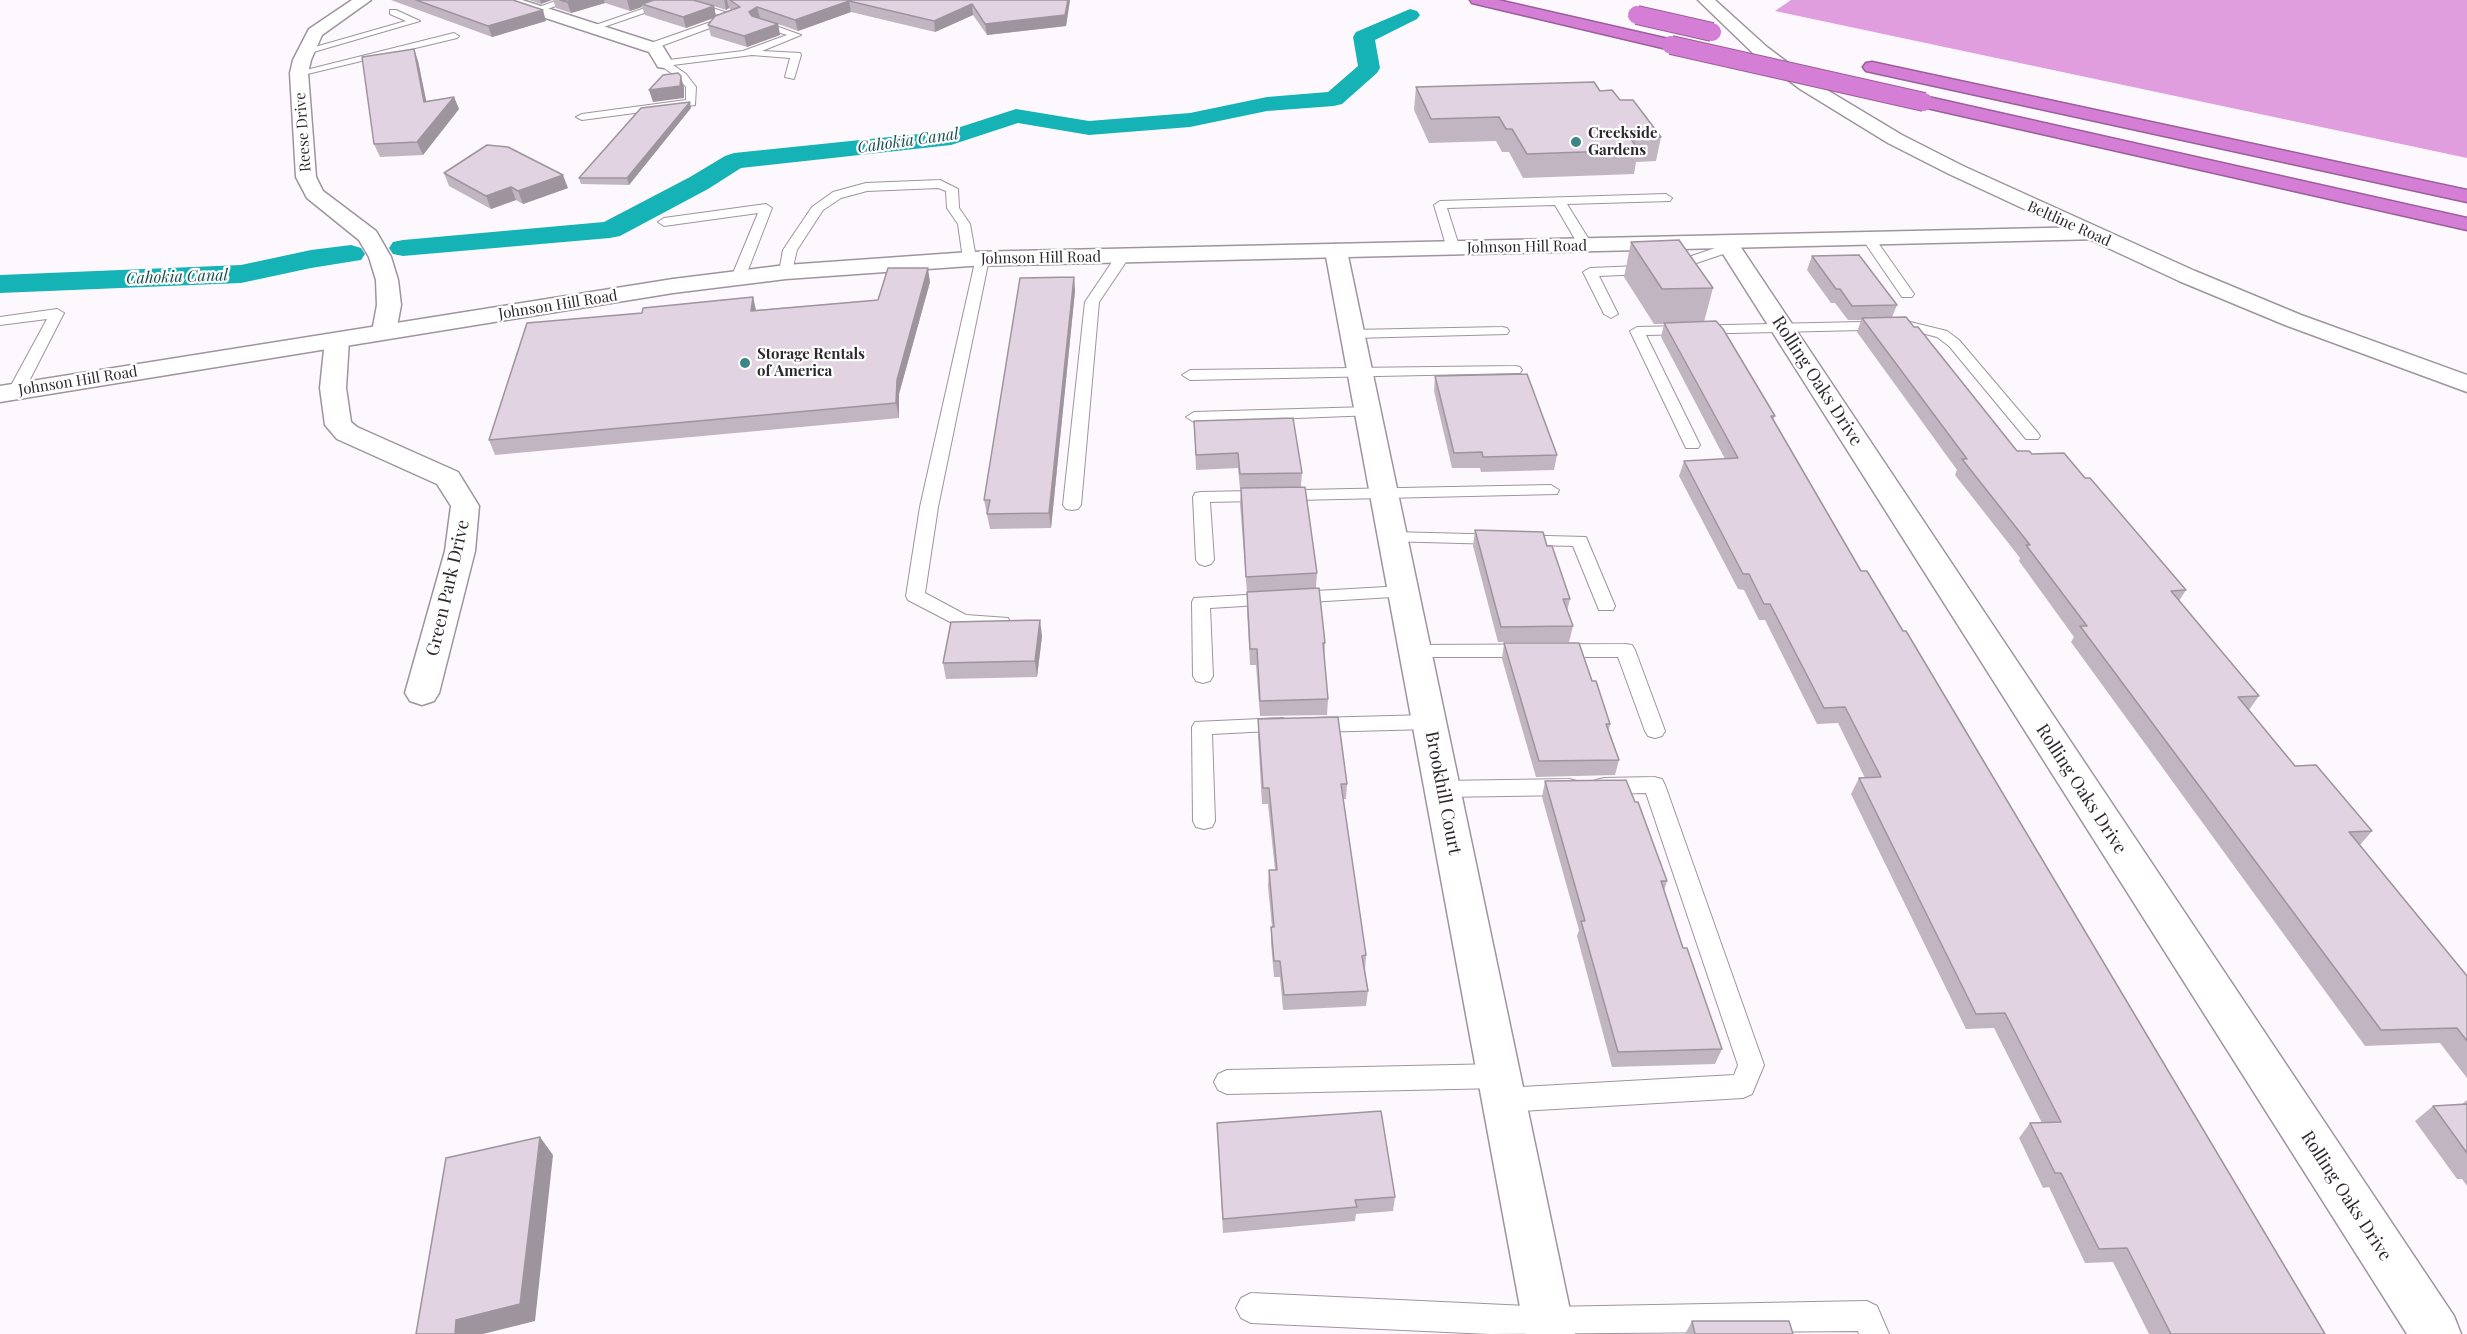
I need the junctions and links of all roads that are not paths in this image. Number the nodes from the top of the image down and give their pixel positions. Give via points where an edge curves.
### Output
1 (363, 0) edge
2 (506, 0) edge
3 (568, 0) edge
4 (677, 0) edge
5 (1478, 0) edge
6 (1706, 0) edge
7 (697, 6) edge
8 (536, 10) junction
9 (393, 12) dead end
10 (1631, 14) dead end
11 (759, 23) edge
12 (592, 28) junction
13 (454, 36) dead end
14 (649, 47) junction
15 (1782, 47) dead end
16 (306, 51) junction
17 (745, 54) junction
18 (664, 63) junction
19 (1867, 65) dead end
20 (299, 73) junction
21 (790, 77) dead end
22 (582, 117) dead end
23 (2467, 196) edge
24 (1666, 198) dead end
25 (1559, 201) junction
26 (664, 222) dead end
27 (2467, 224) edge
28 (2092, 234) junction
29 (1869, 240) junction
30 (1728, 245) junction
31 (1586, 246) junction
32 (1453, 249) junction
33 (1336, 251) junction
34 (1123, 256) junction
35 (976, 259) junction
36 (786, 272) junction
37 (738, 278) junction
38 (1907, 294) dead end
39 (1611, 314) dead end
40 (0, 321) edge
41 (1783, 327) junction
42 (1502, 331) dead end
43 (384, 332) junction
44 (1353, 334) junction
45 (337, 340) junction
46 (1515, 370) dead end
47 (1360, 372) junction
48 (1190, 375) dead end
49 (2467, 384) edge
50 (8, 393) edge
51 (1368, 412) junction
52 (1194, 417) dead end
53 (2032, 436) dead end
54 (1692, 445) dead end
55 (1551, 490) dead end
56 (1383, 492) junction
57 (1072, 505) dead end
58 (1392, 537) junction
59 (1205, 560) dead end
60 (1403, 592) junction
61 (1606, 606) dead end
62 (1018, 623) edge
63 (1415, 651) junction
64 (1203, 676) dead end
65 (422, 693) dead end
66 (1429, 722) junction
67 (1655, 731) dead end
68 (1442, 789) junction
69 (1204, 821) dead end
70 (1227, 1082) dead end
71 (1502, 1088) junction
72 (1251, 1308) dead end
73 (1549, 1328) edge
74 (1874, 1334) edge
75 (2436, 1334) edge

1 - 16 street, Reese Drive via 322,26
2 - 8 street
3 - 8 lane
4 - 12 lane
5 - 27 highway, bridge
6 - 28 street, Beltline Road via 1761,51 1849,112 1956,170
7 - 14 lane via 735,17
8 - 12 street
9 - 16 lane via 415,21
10 - 15 highway, bridge
11 - 17 lane via 796,35
12 - 14 street
13 - 20 lane
14 - 18 street via 657,49
16 - 20 street, Reese Drive
17 - 18 lane
17 - 21 lane via 796,55
18 - 22 lane via 691,87 691,103
19 - 23 highway
20 - 43 street, Reese Drive via 308,186 368,236 380,257 389,305
24 - 25 lane
25 - 31 lane
25 - 32 lane via 1440,205
26 - 37 lane via 766,208
28 - 29 street, Johnson Hill Road
28 - 49 street, Beltline Road via 2294,320
29 - 30 street, Johnson Hill Road
29 - 38 lane
30 - 31 street, Johnson Hill Road
30 - 39 lane via 1667,268 1590,272
30 - 41 street, Rolling Oaks Drive
31 - 32 street, Johnson Hill Road
32 - 33 street, Johnson Hill Road
33 - 34 street, Johnson Hill Road
33 - 44 street, Brookhill Court
34 - 35 street, Johnson Hill Road
34 - 57 lane via 1092,302
35 - 36 street, Johnson Hill Road
35 - 36 lane via 964,224 953,208 952,189 940,184 866,187 837,195 818,207 790,250
35 - 62 lane via 915,596 963,621
36 - 37 street, Johnson Hill Road
37 - 43 street, Johnson Hill Road
40 - 50 lane via 57,313
41 - 53 lane via 1906,325 1942,334 1954,343
41 - 54 lane via 1637,331
41 - 75 street, Rolling Oaks Drive
42 - 44 lane
43 - 45 street, Johnson Hill Road
44 - 47 street, Brookhill Court
45 - 50 street, Johnson Hill Road
45 - 65 street, Green Park Drive via 333,388 338,425 347,433 448,478 465,506 460,551
46 - 47 lane
47 - 48 lane
47 - 51 street, Brookhill Court
51 - 52 lane
51 - 56 street, Brookhill Court
55 - 56 lane
56 - 58 street, Brookhill Court
56 - 59 lane via 1201,497
58 - 60 street, Brookhill Court
58 - 61 lane via 1580,541
60 - 63 street, Brookhill Court
60 - 64 lane via 1201,602
63 - 66 street, Brookhill Court
63 - 67 lane via 1625,650
66 - 68 street, Brookhill Court
66 - 69 lane via 1202,727
68 - 71 street, Brookhill Court
68 - 71 lane via 1654,785 1751,1065 1743,1086
70 - 71 lane
71 - 73 street, Brookhill Court
72 - 73 lane
73 - 74 lane via 1868,1316

